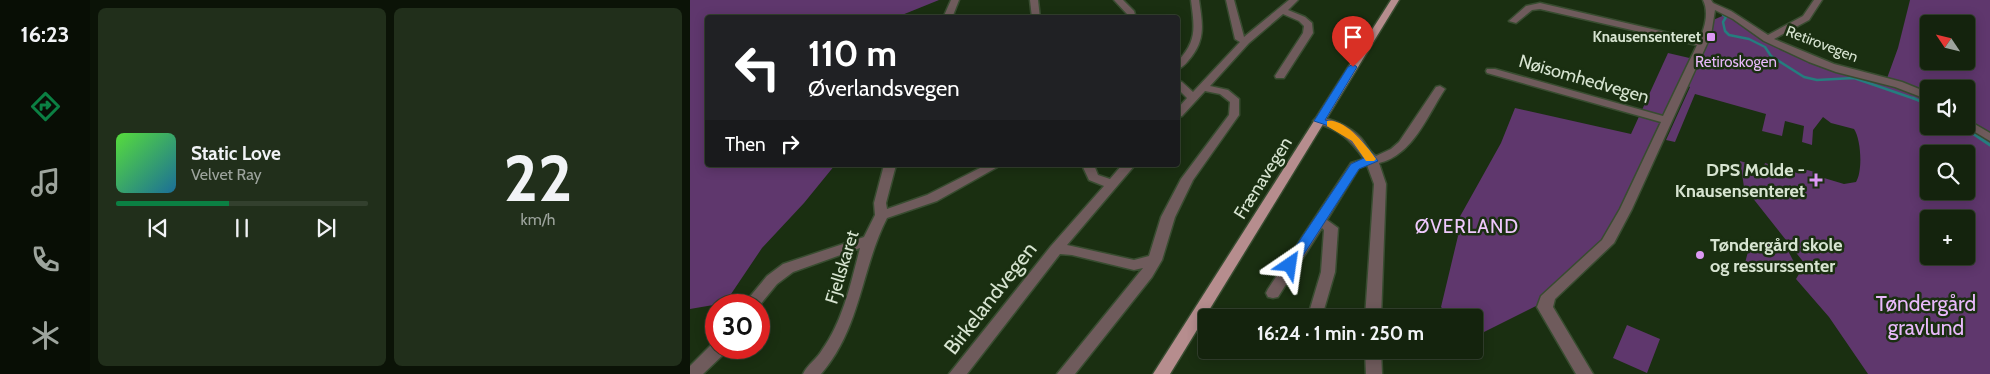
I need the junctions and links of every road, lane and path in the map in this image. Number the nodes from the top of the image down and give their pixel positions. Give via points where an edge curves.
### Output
1 (955, 0) edge
2 (1034, 0) edge
3 (1118, 0) edge
4 (1195, 0) edge
5 (1230, 0) edge
6 (1294, 0) edge
7 (1395, 0) edge
8 (1818, 0) edge
9 (1709, 3) edge
10 (1281, 10) junction
11 (948, 15) edge
12 (1036, 15) edge
13 (1131, 15) edge
14 (1512, 21) dead end
15 (1767, 39) junction
16 (1246, 41) junction
17 (1702, 43) junction
18 (1180, 64) edge
19 (1491, 71) dead end
20 (1280, 76) dead end
21 (1180, 85) edge
22 (1440, 89) dead end
23 (1197, 92) junction
24 (1920, 94) edge
25 (1180, 112) edge
26 (1667, 120) junction
27 (1319, 121) junction
28 (1975, 128) edge
29 (1990, 138) edge
30 (1372, 161) junction
31 (889, 167) edge
32 (991, 167) edge
33 (1089, 167) edge
34 (1127, 167) edge
35 (1111, 184) junction
36 (882, 215) junction
37 (1319, 221) junction
38 (869, 240) junction
39 (1056, 249) junction
40 (1155, 260) junction
41 (1273, 293) dead end
42 (760, 294) edge
43 (1318, 309) dead end
44 (1373, 309) edge
45 (708, 359) edge
46 (1373, 359) edge
47 (692, 374) edge
48 (811, 374) edge
49 (957, 374) edge
50 (1065, 374) edge
51 (1161, 374) edge
52 (1374, 374) edge
53 (1585, 374) edge

1 - 11 street
2 - 12 street
3 - 13 street
4 - 18 street via 1200,36 1192,53
5 - 16 street via 1240,39
6 - 10 street
7 - 27 main road, Frænavegen
8 - 15 street via 1806,18
9 - 15 street, Retirovegen
9 - 17 street, Nøisomhedvegen via 1710,19
10 - 16 street
10 - 20 street via 1302,18 1309,25 1308,33
14 - 17 street via 1529,8 1540,6
15 - 24 street, Retirovegen via 1847,72 1892,81
16 - 23 street
17 - 26 street, Nøisomhedvegen
19 - 26 street, Nøisomhedvegen
21 - 23 street
22 - 30 street via 1399,148 1389,156
23 - 25 street
23 - 40 street via 1231,96 1236,100 1236,107 1187,179 1168,217
26 - 53 street, Nøisomhedvegen via 1607,244 1548,296 1545,307
27 - 30 street via 1335,125 1356,139
27 - 51 main road, Frænavegen
28 - 29 street
30 - 37 street via 1355,166
30 - 44 street via 1380,184
31 - 36 street, Fjellskaret via 880,203
32 - 36 street via 932,198
33 - 35 street via 1093,177
34 - 35 street, Birkelandvegen
35 - 39 street, Birkelandvegen
36 - 38 street, Fjellskaret
37 - 41 street
37 - 43 street via 1332,228 1328,272
38 - 42 street via 788,268
38 - 48 street, Fjellskaret via 856,290 840,332 828,355
39 - 40 street, Birkelandvegen via 1134,265
39 - 49 street, Birkelandvegen
40 - 50 street
45 - 47 street
46 - 52 street

